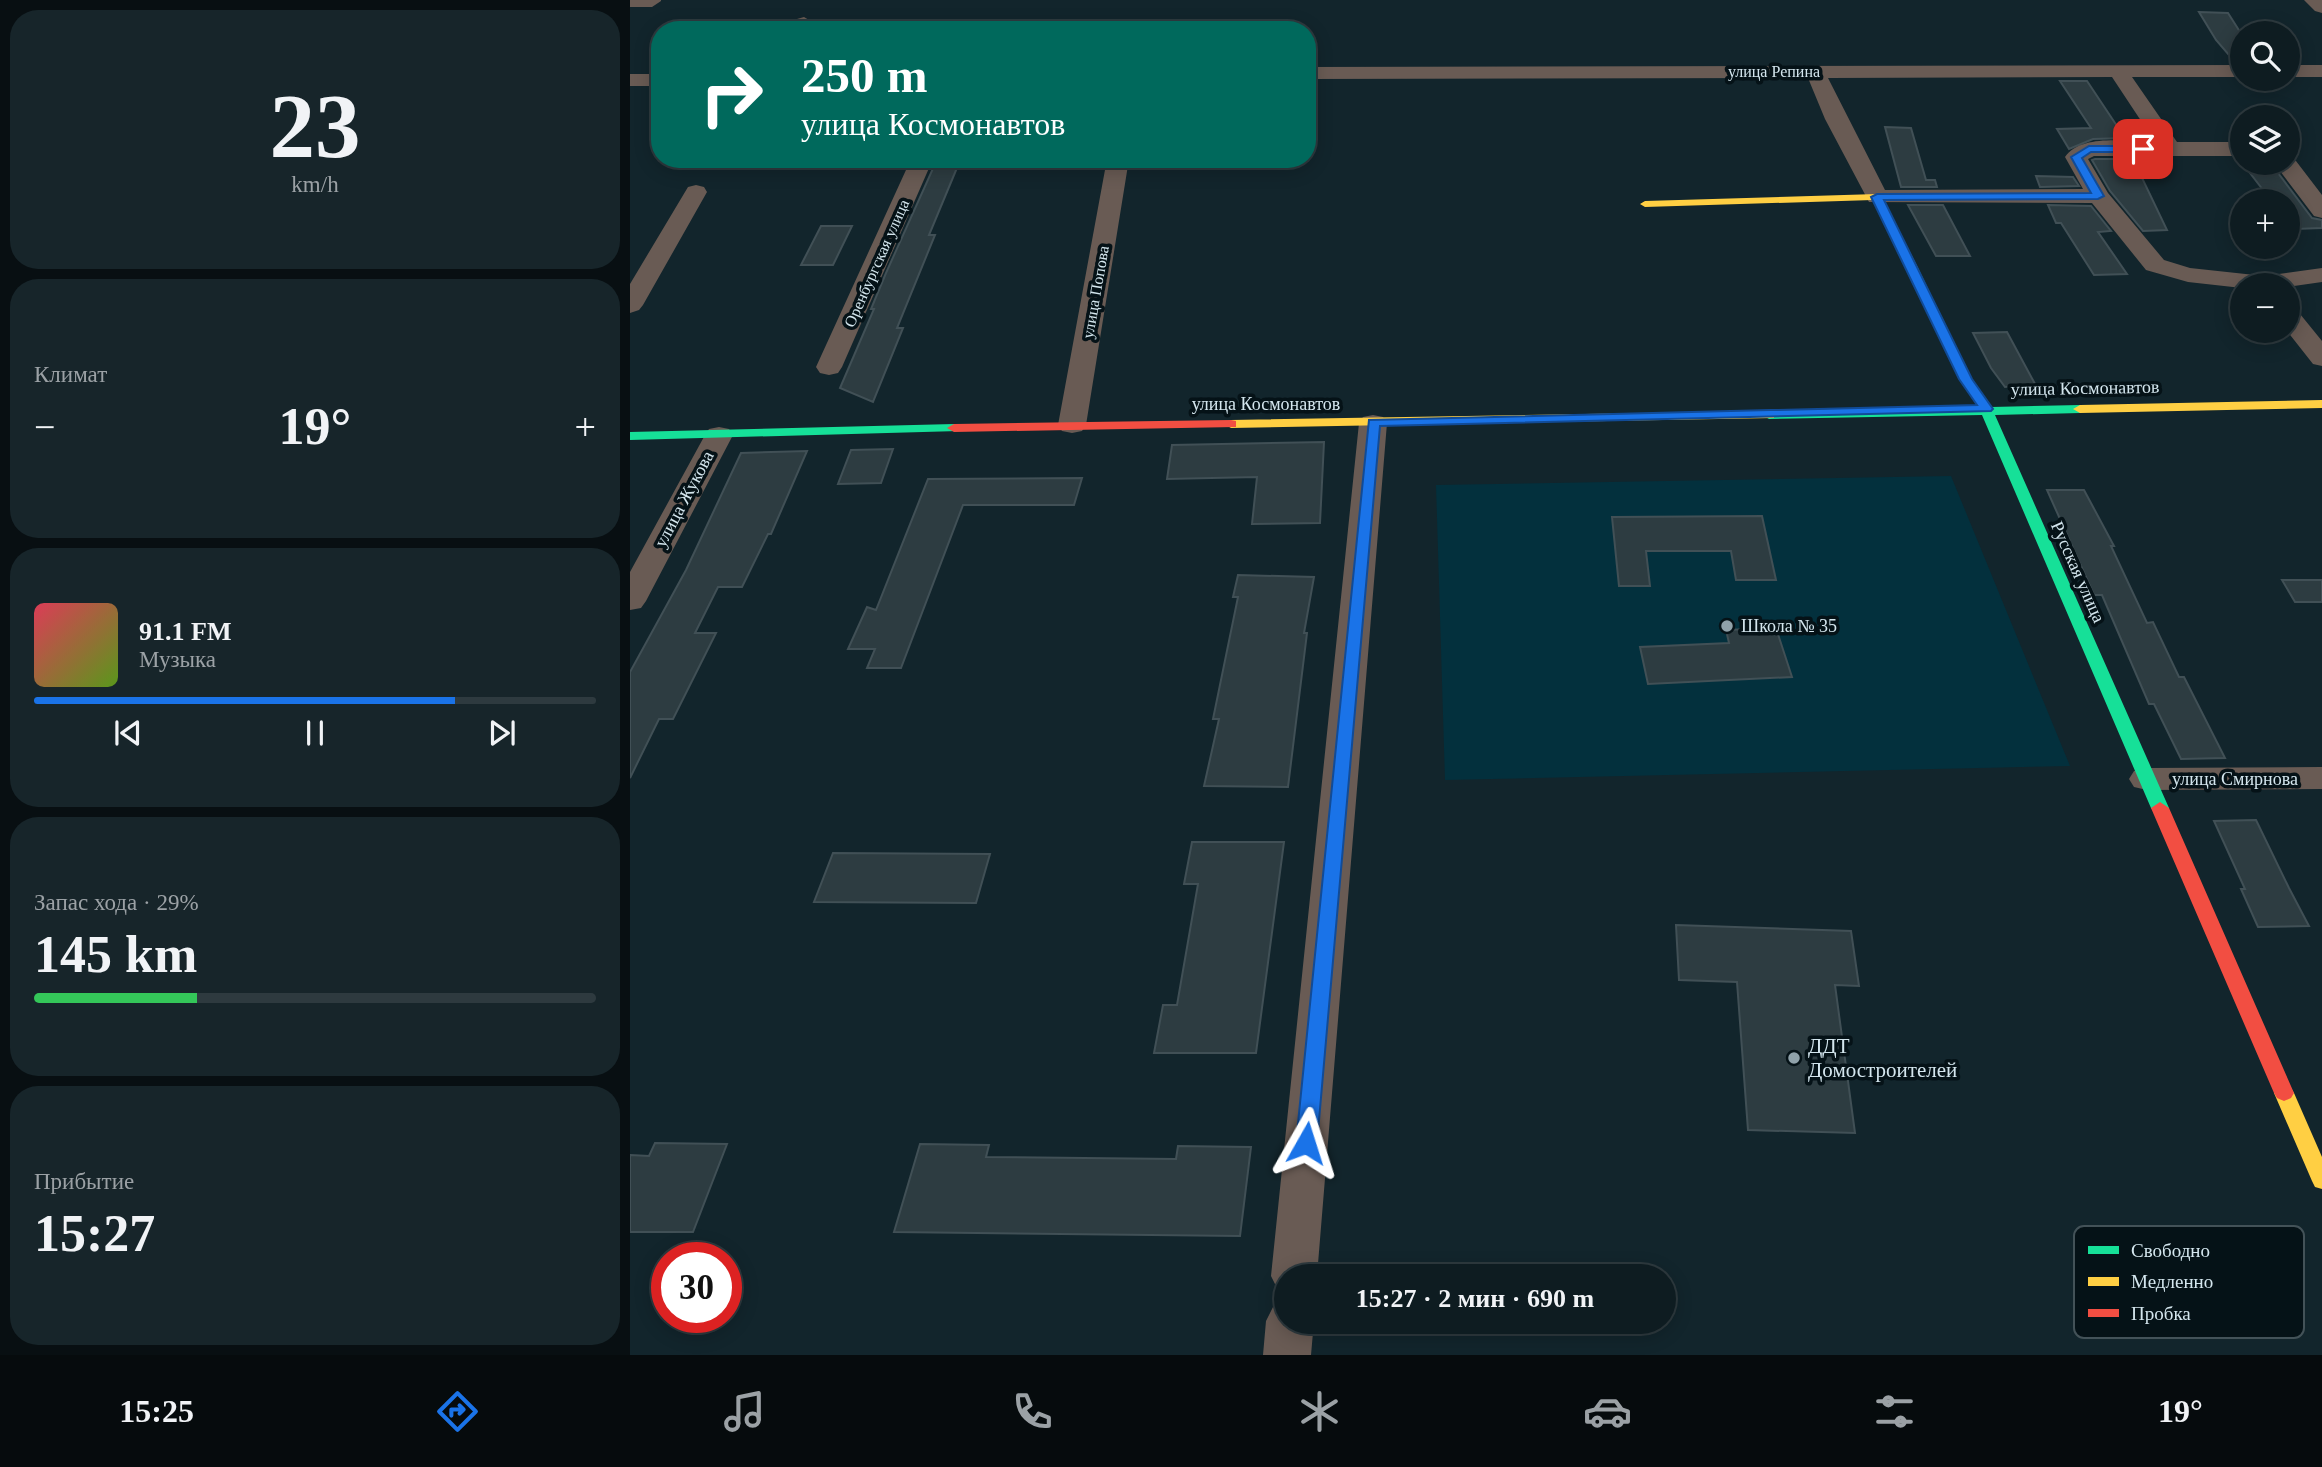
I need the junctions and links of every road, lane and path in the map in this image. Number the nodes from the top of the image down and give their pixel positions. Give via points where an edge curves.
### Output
1 (2313, 0) edge
2 (630, 1) edge
3 (652, 1) edge
4 (2322, 7) edge
5 (1815, 71) junction
6 (2118, 71) junction
7 (2230, 71) edge
8 (2300, 71) edge
9 (2322, 71) edge
10 (1316, 72) edge
11 (630, 80) edge
12 (651, 80) edge
13 (2170, 149) junction
14 (2230, 149) edge
15 (918, 168) edge
16 (1116, 168) edge
17 (2296, 175) edge
18 (696, 192) dead end
19 (2098, 196) junction
20 (1877, 197) junction
21 (2319, 203) edge
22 (1646, 204) dead end
23 (2322, 275) edge
24 (2300, 278) edge
25 (2230, 280) edge
26 (630, 305) edge
27 (2300, 330) edge
28 (2322, 358) edge
29 (829, 367) dead end
30 (2322, 404) edge
31 (1986, 409) junction
32 (1373, 422) junction
33 (1072, 425) junction
34 (719, 435) junction
35 (630, 436) edge
36 (630, 601) edge
37 (2322, 778) edge
38 (2147, 779) junction
39 (2322, 1181) edge
40 (1295, 1264) edge
41 (1288, 1334) edge
42 (1286, 1355) edge

1 - 4 street
2 - 3 street
5 - 6 street, улица Репина
5 - 10 street, улица Репина
5 - 20 street
6 - 7 street, улица Репина
6 - 13 street
8 - 9 street
11 - 12 street
13 - 14 street
13 - 19 street via 2089,149 2076,157
15 - 29 street, Оренбургская улица
16 - 33 street, улица Попова
17 - 21 street
18 - 26 street
19 - 20 street
19 - 25 street via 2155,265
20 - 22 street
20 - 31 street, Русская улица via 1966,379
23 - 24 street
27 - 28 street
30 - 31 street, улица Космонавтов
31 - 32 street, улица Космонавтов
31 - 38 street, Русская улица
32 - 33 street, улица Космонавтов
32 - 40 street
33 - 34 street, улица Космонавтов
34 - 35 street, улица Космонавтов
34 - 36 street, улица Жукова
37 - 38 street, улица Смирнова
38 - 39 street, Русская улица
41 - 42 street

